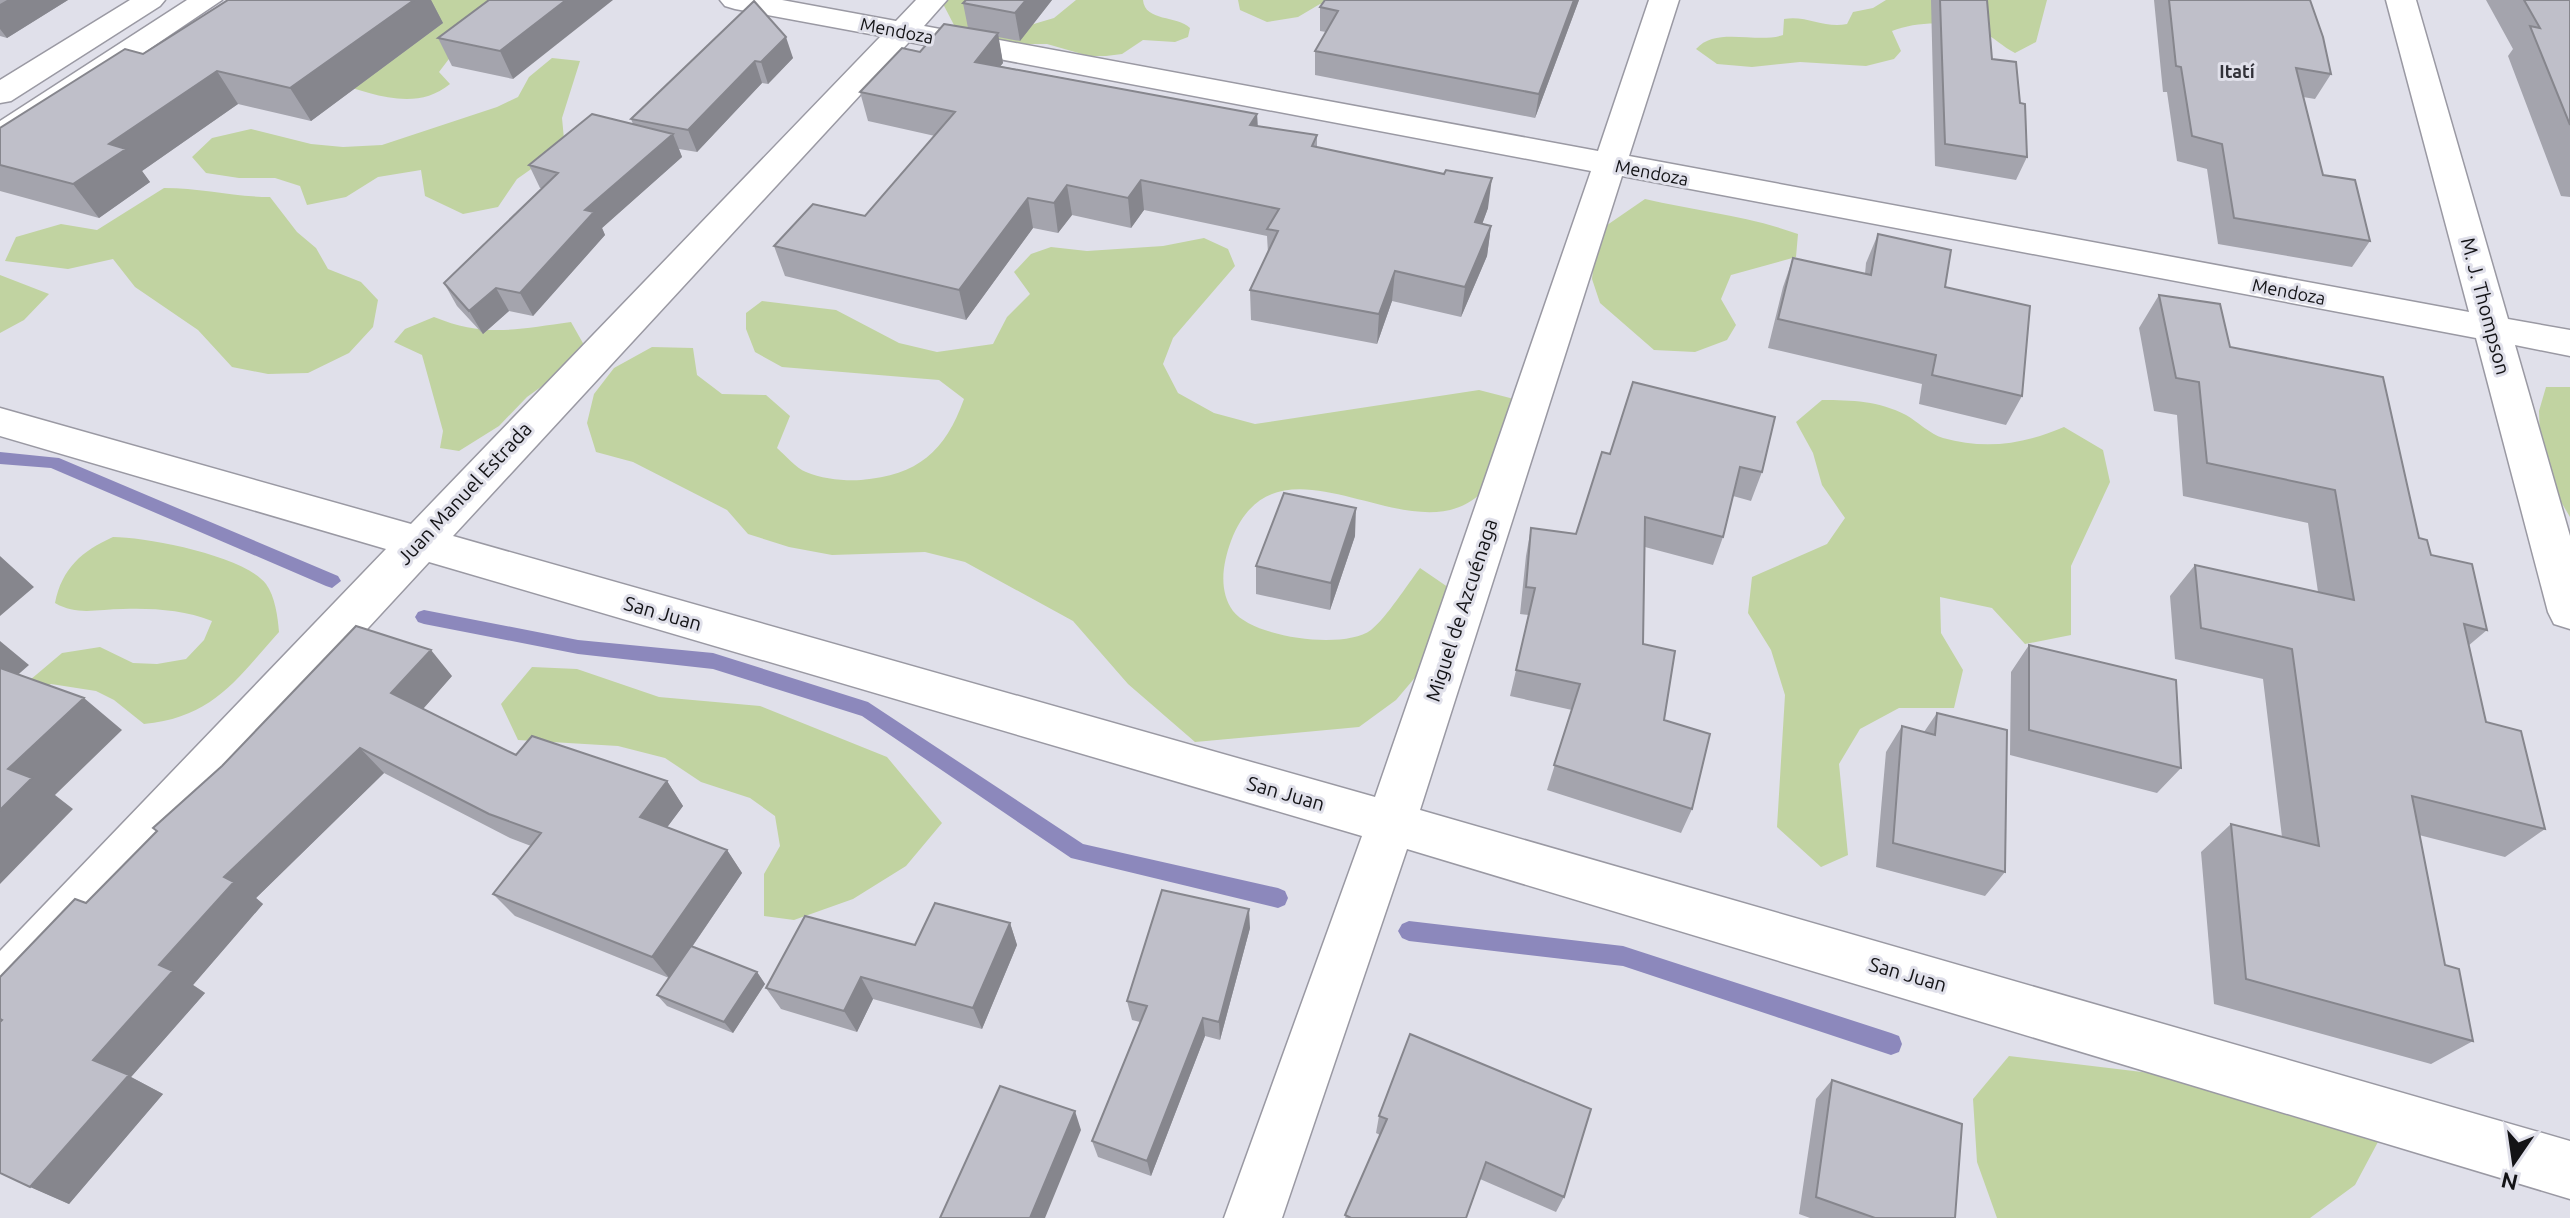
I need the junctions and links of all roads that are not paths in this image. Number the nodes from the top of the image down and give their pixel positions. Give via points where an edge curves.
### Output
1 (150, 0) edge
2 (207, 0) edge
3 (735, 0) edge
4 (932, 0) edge
5 (1664, 0) edge
6 (2401, 0) edge
7 (902, 31) junction
8 (0, 94) edge
9 (0, 135) edge
10 (1609, 164) junction
11 (2492, 329) junction
12 (2570, 343) edge
13 (0, 422) edge
14 (418, 542) junction
15 (2570, 612) edge
16 (1391, 823) junction
17 (0, 988) edge
18 (2570, 1170) edge
19 (1253, 1218) edge

1 - 8 street
2 - 9 street
3 - 7 street, Mendoza
4 - 7 street, Juan Manuel Estrada
5 - 10 street, Miguel de Azcuénaga
6 - 11 street, M. J. Thompson
7 - 10 street, Mendoza
7 - 14 street, Juan Manuel Estrada
10 - 11 street, Mendoza
10 - 16 street, Miguel de Azcuénaga
11 - 12 street, Mendoza
11 - 15 street, M. J. Thompson
13 - 14 street, San Juan
14 - 16 street, San Juan
14 - 17 street, Juan Manuel Estrada
16 - 18 street, San Juan
16 - 19 street, Miguel de Azcuénaga

